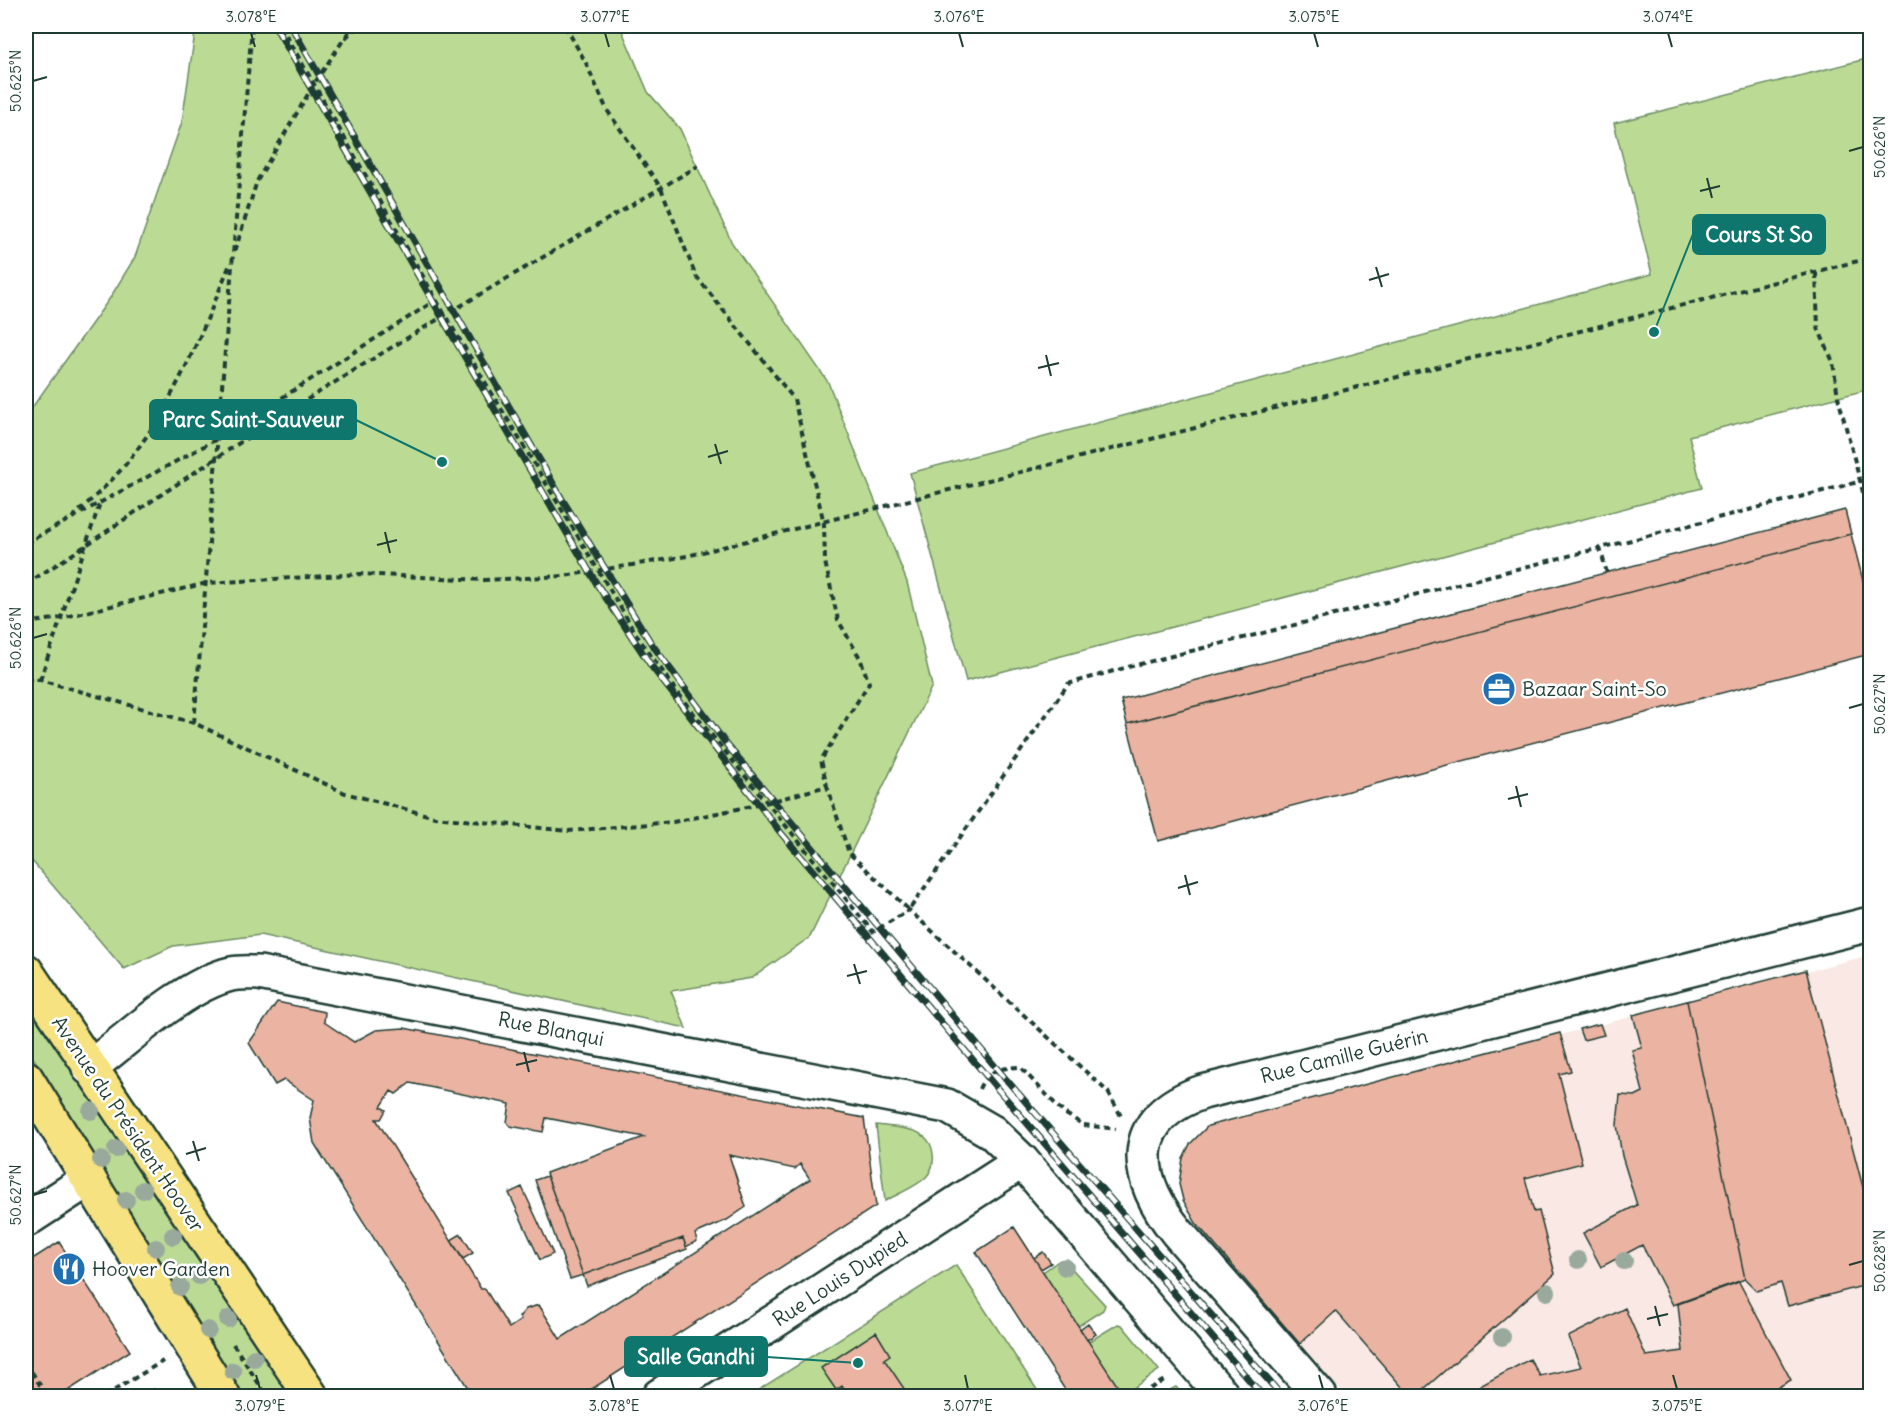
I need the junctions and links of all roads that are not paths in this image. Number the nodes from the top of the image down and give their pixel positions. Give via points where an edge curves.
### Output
1 (1870, 924) edge
2 (26, 971) edge
3 (89, 1068) junction
4 (26, 1078) edge
5 (1022, 1161) junction
6 (89, 1179) junction
7 (26, 1220) edge
8 (223, 1396) edge
9 (311, 1396) edge
10 (659, 1396) edge
11 (1223, 1396) edge
12 (1320, 1396) edge

1 - 12 street, Rue Camille Guérin via 1203,1092 1168,1109 1140,1133 1144,1172 1157,1206
2 - 3 main road, Avenue du Président Hoover
3 - 5 street, Rue Blanqui via 210,981 259,972 946,1106 992,1132
3 - 9 main road, Avenue du Président Hoover
4 - 6 main road
5 - 10 street, Rue Louis Dupied
5 - 11 street, Rue Blanqui
6 - 7 street
6 - 8 main road

